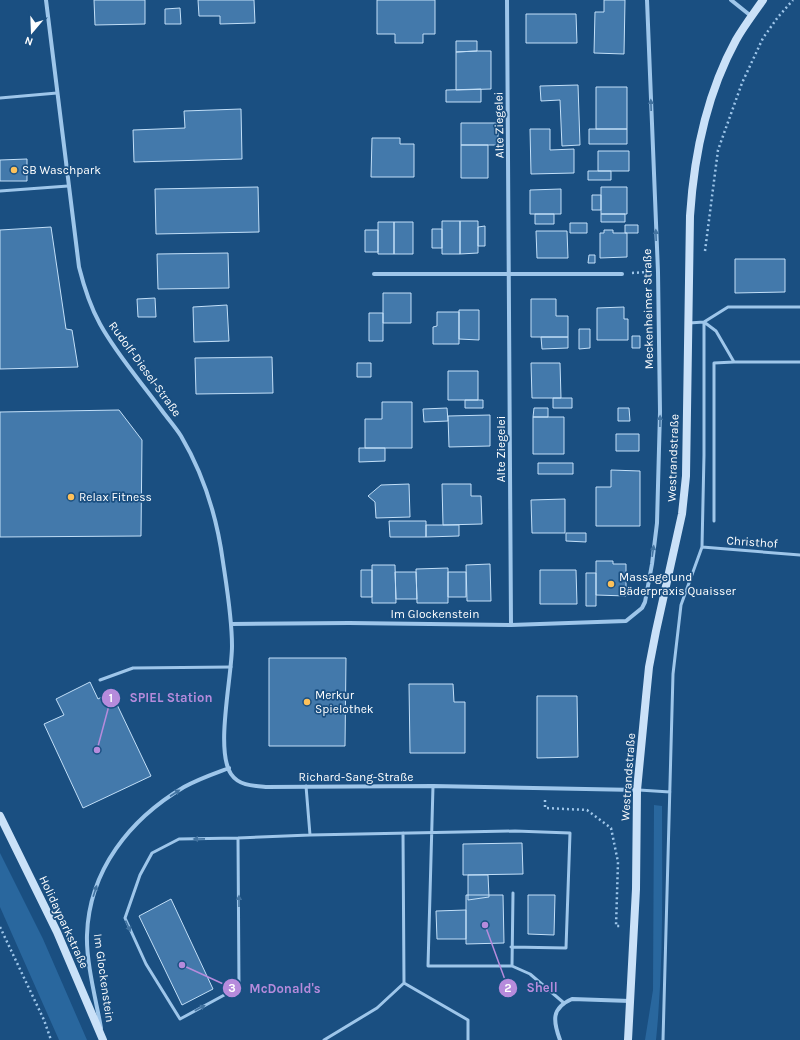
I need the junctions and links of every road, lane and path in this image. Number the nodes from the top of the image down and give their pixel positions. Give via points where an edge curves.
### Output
1 (46, 0) edge
2 (507, 0) edge
3 (647, 0) edge
4 (731, 0) edge
5 (763, 0) edge
6 (793, 0) edge
7 (752, 16) junction
8 (57, 94) junction
9 (0, 98) edge
10 (68, 186) junction
11 (0, 191) edge
12 (705, 251) dead end
13 (658, 272) junction
14 (374, 274) dead end
15 (510, 274) junction
16 (622, 274) joint
17 (800, 307) edge
18 (704, 322) junction
19 (688, 323) junction
20 (734, 362) junction
21 (800, 362) edge
22 (714, 521) dead end
23 (702, 547) junction
24 (800, 555) edge
25 (636, 614) joint
26 (231, 624) junction
27 (512, 625) junction
28 (232, 668) junction
29 (100, 680) dead end
30 (228, 768) junction
31 (306, 786) junction
32 (433, 786) junction
33 (545, 789) junction
34 (637, 790) junction
35 (670, 792) junction
36 (0, 816) edge
37 (431, 832) junction
38 (403, 833) junction
39 (310, 835) junction
40 (238, 838) junction
41 (513, 893) dead end
42 (0, 927) edge
43 (634, 927) junction
44 (511, 947) junction
45 (512, 966) junction
46 (404, 983) junction
47 (630, 1001) junction
48 (564, 1003) junction
49 (51, 1040) edge
50 (103, 1040) edge
51 (324, 1040) edge
52 (468, 1040) edge
53 (560, 1040) edge
54 (628, 1040) edge
55 (663, 1040) edge

1 - 8 street, Rudolf-Diesel-Straße
2 - 15 street, Alte Ziegelei
13 -> 3 street, Meckenheimer Straße
4 - 7 street
5 - 7 main road, Westrandstraße
6 - 12 path via 764,38 742,83 718,150
7 - 19 main road, Westrandstraße via 725,62 712,91 703,122 692,189
8 - 9 lane
8 - 10 street, Rudolf-Diesel-Straße
10 - 11 lane
10 - 26 street, Rudolf-Diesel-Straße via 79,267 87,297 115,348 181,435 209,496 220,538
13 - 16 path
25 -> 13 street, Meckenheimer Straße via 645,602 657,522 660,412
14 - 15 street
15 - 16 street
15 - 27 street, Alte Ziegelei
17 - 18 lane via 728,307
18 - 19 lane
18 - 20 lane via 716,331
18 - 23 lane
19 - 34 main road, Westrandstraße via 684,497 650,667
20 - 21 lane
20 - 22 lane via 714,363
23 - 24 lane, Christhof
23 - 35 lane via 681,605 673,674
25 - 27 street, Im Glockenstein via 626,621
26 - 27 street, Im Glockenstein
26 - 28 street
28 - 29 lane via 134,668
28 - 30 street via 224,740
30 - 31 street, Richard-Sang-Straße via 239,782 250,786
50 -> 30 street, Im Glockenstein via 87,937 88,916 94,891 112,854 140,819 184,788
31 - 32 street, Richard-Sang-Straße
31 - 39 lane
32 - 33 street, Richard-Sang-Straße
32 - 37 lane
33 - 34 street, Richard-Sang-Straße
33 - 43 path via 545,808 586,810 611,828 618,862 616,926
34 - 35 lane
34 - 43 main road, Westrandstraße
35 - 55 lane
36 - 50 main road, Holidayparkstraße via 57,932
37 - 38 lane
37 - 44 lane via 570,833 566,948
37 - 45 lane via 428,966
38 - 39 lane
38 - 46 lane
39 - 40 lane
40 -> 40 lane via 179,839 152,853 140,875 125,918 146,964 180,1019 239,987
41 - 44 lane
42 - 49 path
43 - 47 main road, Westrandstraße
44 - 45 lane
45 - 48 lane via 530,974
46 - 51 lane via 377,1008
46 - 52 lane via 468,1020
47 - 48 street via 572,999
47 - 54 main road, Westrandstraße
48 - 53 street via 557,1010 554,1019

